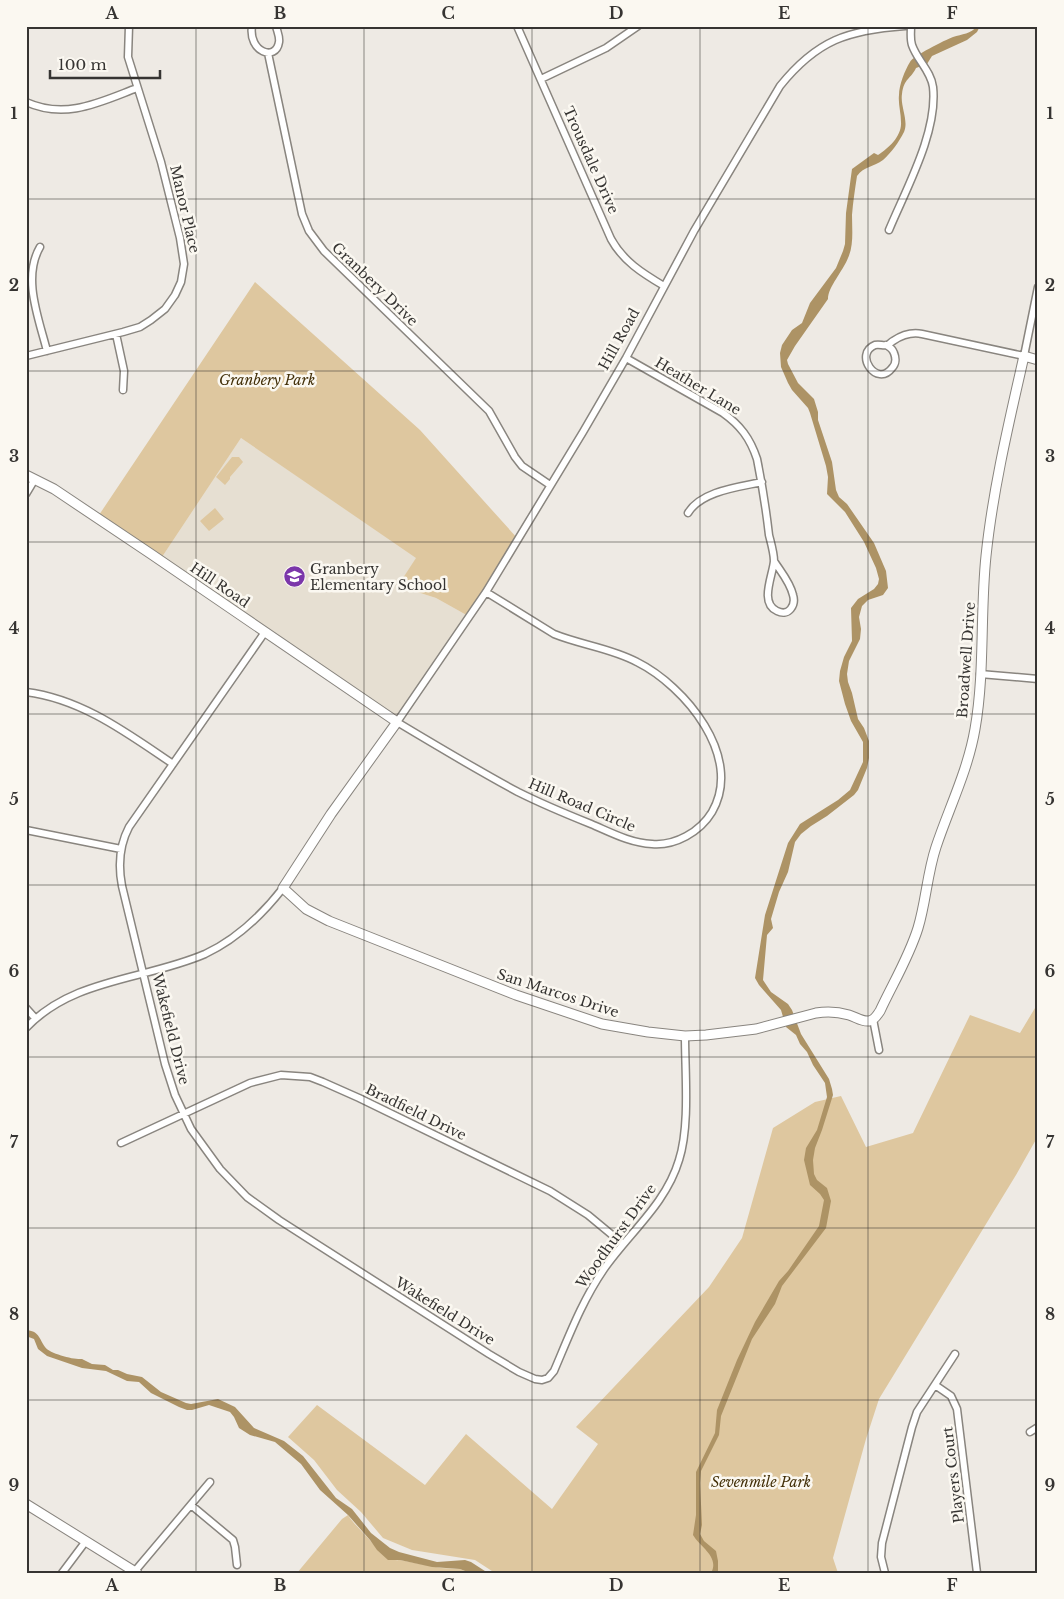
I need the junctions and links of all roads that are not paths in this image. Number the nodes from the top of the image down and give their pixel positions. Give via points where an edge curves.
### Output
1 (129, 26) edge
2 (252, 26) edge
3 (276, 26) edge
4 (517, 26) edge
5 (638, 26) edge
6 (905, 26) edge
7 (911, 26) edge
8 (268, 53) junction
9 (541, 79) junction
10 (137, 88) junction
11 (26, 102) edge
12 (889, 230) dead end
13 (40, 247) dead end
14 (664, 286) junction
15 (1038, 287) edge
16 (116, 334) junction
17 (886, 346) junction
18 (47, 351) junction
19 (26, 356) edge
20 (1024, 356) junction
21 (626, 358) junction
22 (1038, 360) edge
23 (123, 390) dead end
24 (30, 477) edge
25 (762, 482) junction
26 (550, 485) junction
27 (26, 494) edge
28 (688, 513) dead end
29 (774, 561) junction
30 (486, 592) junction
31 (265, 632) junction
32 (980, 674) junction
33 (1038, 679) edge
34 (26, 692) edge
35 (397, 722) junction
36 (172, 764) junction
37 (26, 830) edge
38 (121, 849) junction
39 (283, 888) junction
40 (144, 974) junction
41 (26, 1008) edge
42 (35, 1018) junction
43 (873, 1020) junction
44 (26, 1028) edge
45 (685, 1036) junction
46 (878, 1050) dead end
47 (184, 1115) junction
48 (121, 1143) dead end
49 (623, 1244) junction
50 (955, 1354) dead end
51 (542, 1380) joint
52 (935, 1384) junction
53 (1038, 1426) edge
54 (1030, 1432) dead end
55 (210, 1482) dead end
56 (26, 1504) edge
57 (191, 1505) junction
58 (86, 1541) junction
59 (237, 1564) dead end
60 (136, 1572) edge
61 (62, 1573) edge
62 (885, 1573) edge
63 (977, 1573) edge

1 - 10 street, Manor Place via 128,57
2 - 8 street via 256,48
3 - 8 street via 279,42
4 - 9 street, Trousdale Drive
5 - 9 street via 606,48
6 - 14 street, Hill Road via 846,35 830,42 796,67 767,107
7 - 12 street via 912,43 931,80 933,106 920,156
8 - 26 street, Granbery Drive via 302,214 312,237 489,412 522,466
9 - 14 street, Trousdale Drive via 614,245 632,266
10 - 11 street via 71,110 52,110
10 - 16 street, Manor Place via 168,187 184,264 178,290 165,309 140,327
13 - 18 street via 33,265 34,294
14 - 21 street, Hill Road
15 - 20 street, Broadwell Drive
16 - 18 street, Manor Place
16 - 23 street via 124,370
17 - 17 street via 876,345 868,352 866,363 874,372 886,373 894,365 894,353
17 - 20 street via 903,335 919,333
18 - 19 street, Manor Place
20 - 22 street
20 - 32 street, Broadwell Drive via 990,527
21 - 25 street, Heather Lane via 736,423 753,449
21 - 26 street, Hill Road
24 - 27 street
24 - 31 street, Hill Road via 79,506
25 - 28 street via 704,498
25 - 29 street, Heather Lane
26 - 30 street, Hill Road
29 - 29 street, Heather Lane via 769,601 776,611 786,612 794,605 793,593
30 - 35 street, Hill Road
30 - 35 street, Hill Road Circle via 554,634 637,662 677,691 701,720 720,764 720,793 707,820 691,833 669,843 633,841 524,795
31 - 35 street, Hill Road
31 - 36 street, Wakefield Drive
32 - 33 street
32 - 43 street, Broadwell Drive via 973,738 932,859 918,928 898,976
34 - 36 street via 89,711
35 - 39 street, Hill Road
36 - 38 street, Wakefield Drive via 129,827
37 - 38 street
38 - 40 street, Wakefield Drive via 121,879
39 - 40 street, Hill Road via 255,919 224,944 193,959
39 - 45 street, San Marcos Drive via 304,908 322,918 516,995 602,1024
40 - 42 street, Hill Road via 75,993
40 - 47 street, Wakefield Drive via 168,1074
41 - 42 street
42 - 44 street, Hill Road
43 - 45 street, San Marcos Drive via 821,1012 739,1032
43 - 46 street
45 - 49 street, Woodhurst Drive via 684,1127 680,1159 660,1198
47 - 48 street, Bradfield Drive
47 - 49 street, Bradfield Drive via 259,1080 289,1075 316,1079 550,1191 588,1215
47 - 51 street, Wakefield Drive via 220,1169 257,1205 489,1354 525,1375
49 - 51 street, Woodhurst Drive via 585,1298 554,1371
50 - 52 street
52 - 62 street via 917,1412 912,1427 882,1543
52 - 63 street, Players Court via 952,1396 957,1409
53 - 54 street
55 - 57 street
56 - 58 street
57 - 59 street via 233,1540
57 - 60 street
58 - 60 street
58 - 61 street

